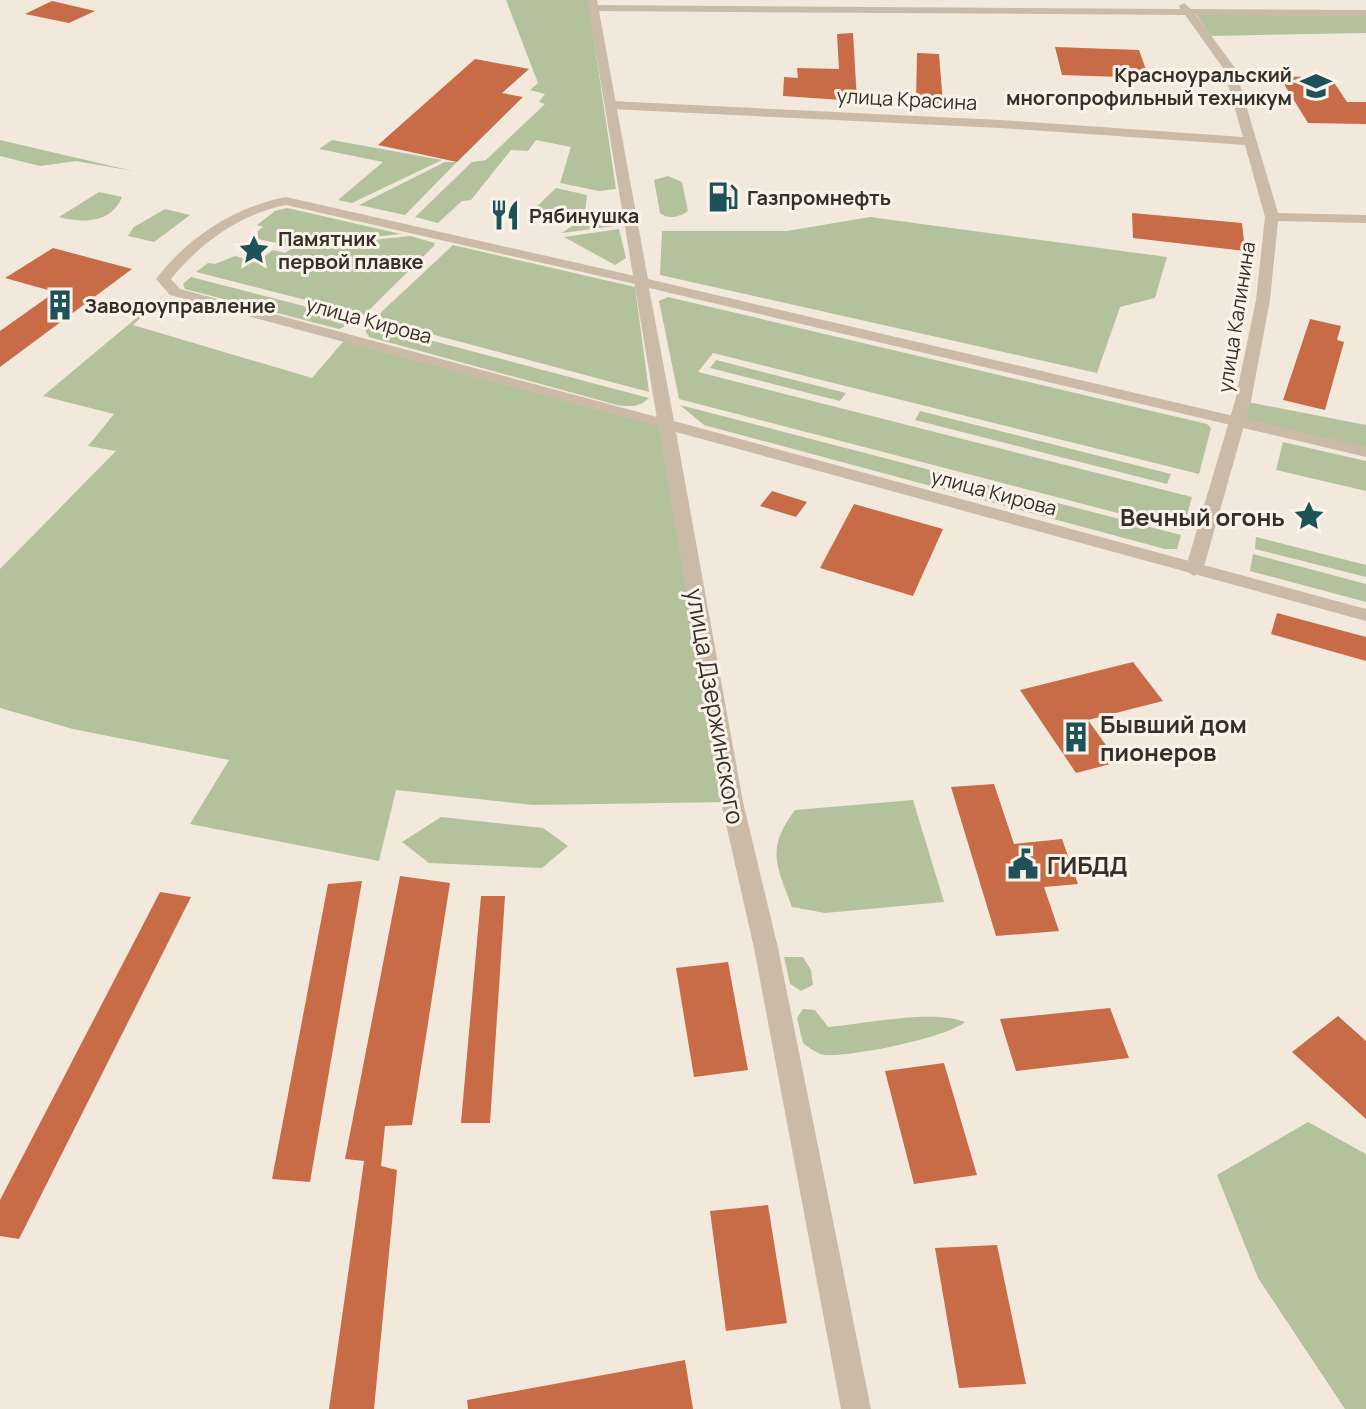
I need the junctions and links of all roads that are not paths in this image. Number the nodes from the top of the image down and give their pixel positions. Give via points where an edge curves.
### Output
1 (1179, 0) edge
2 (592, 4) edge
3 (1189, 12) junction
4 (1366, 13) edge
5 (611, 105) junction
6 (1248, 141) junction
7 (1272, 217) junction
8 (1366, 219) edge
9 (644, 282) junction
10 (1237, 423) junction
11 (666, 424) junction
12 (1366, 452) edge
13 (1194, 570) junction
14 (1366, 615) edge
15 (856, 1409) edge

1 - 3 street, улица Калинина
2 - 3 street
2 - 5 street, улица Дзержинского
3 - 4 street
3 - 6 street, улица Калинина via 1229,68
5 - 6 street, улица Красина
5 - 9 street, улица Дзержинского
6 - 7 street, улица Калинина
7 - 8 street
7 - 10 street, улица Калинина via 1263,300
9 - 10 street, улица Кирова
9 - 11 street, улица Дзержинского
9 - 11 street, улица Кирова via 286,201 237,215 163,279 171,291
10 - 12 street, улица Кирова
10 - 13 street, улица Калинина
11 - 13 street, улица Кирова
11 - 15 street, улица Дзержинского via 732,802 766,948
13 - 14 street, улица Кирова

